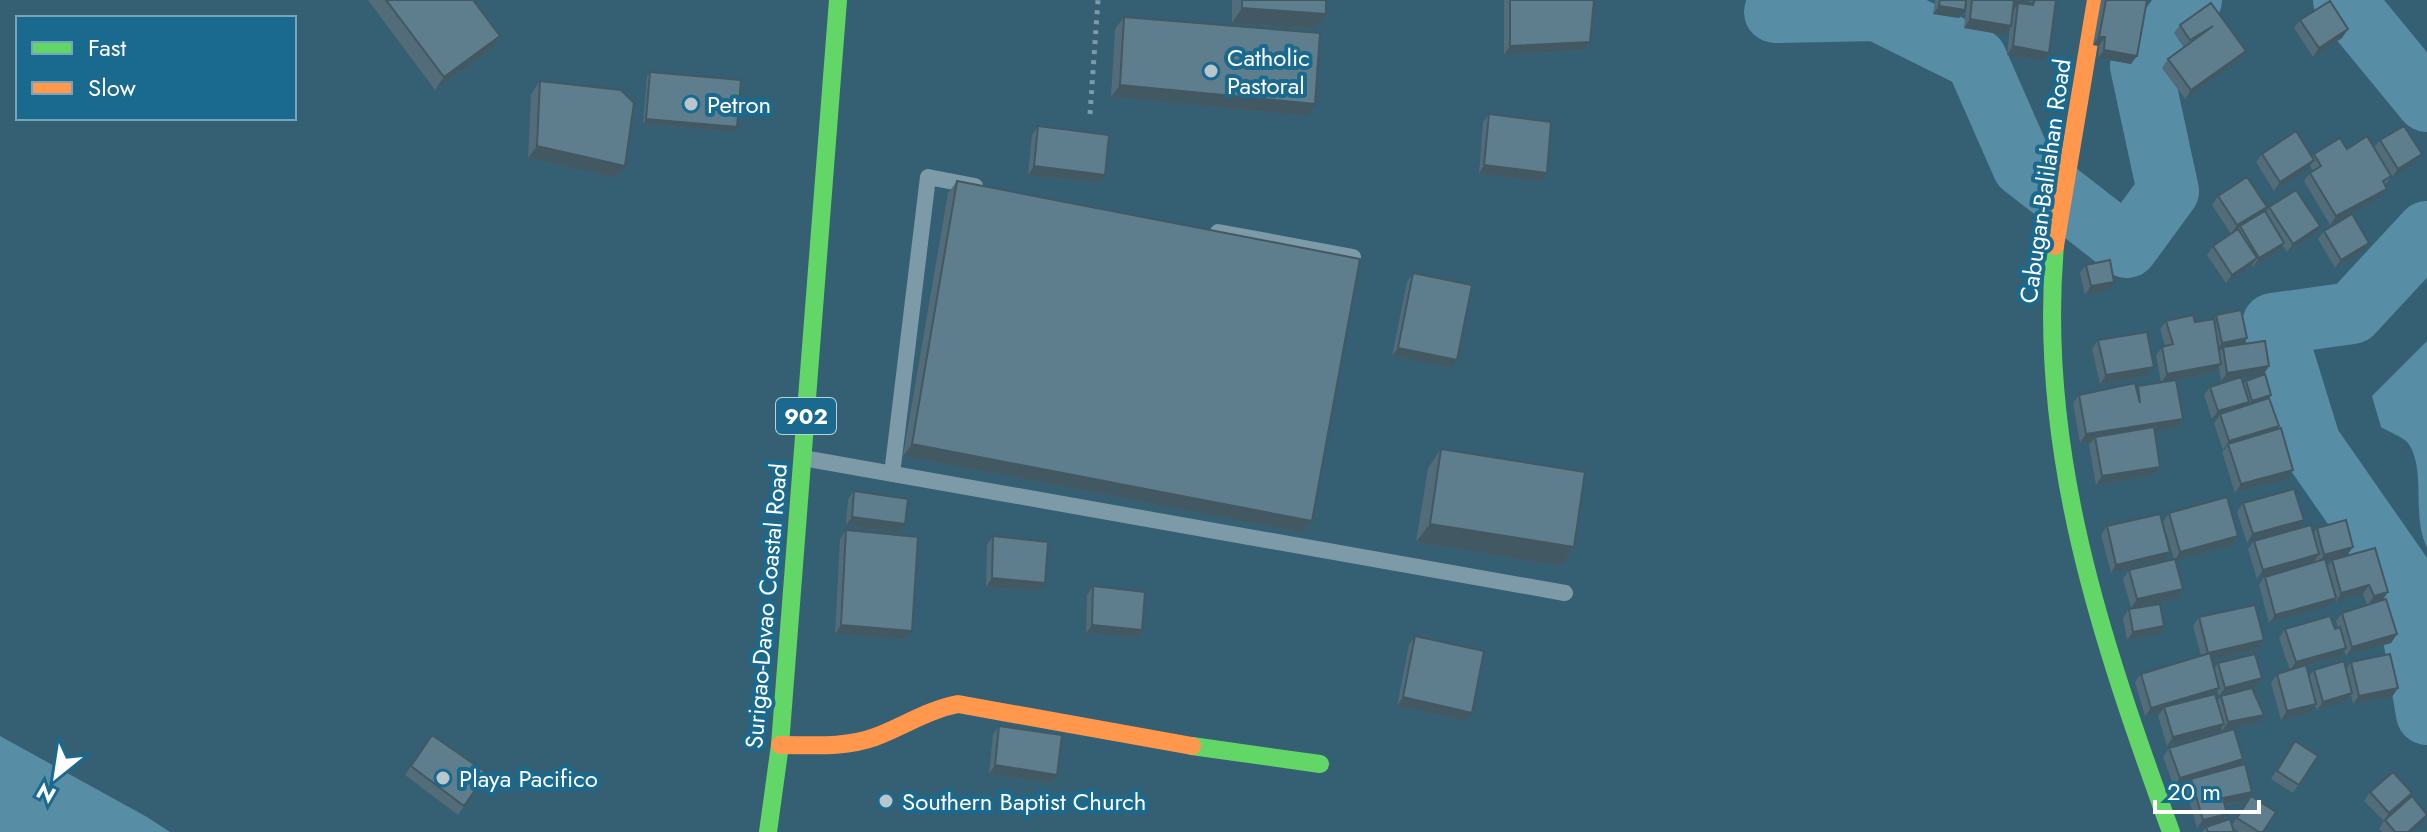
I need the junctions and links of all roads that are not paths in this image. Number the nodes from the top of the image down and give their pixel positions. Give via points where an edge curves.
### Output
1 (838, 0) edge
2 (2096, 0) edge
3 (991, 189) edge
4 (1196, 227) edge
5 (1353, 257) edge
6 (803, 458) junction
7 (892, 474) junction
8 (1565, 593) dead end
9 (780, 745) junction
10 (1320, 764) dead end
11 (768, 832) edge
12 (2171, 832) edge

1 - 6 main road, Surigao-Davao Coastal Road / 902
2 - 12 main road, Cabugan-Balilahan Road via 2054,262 2052,389 2068,503 2111,667
3 - 7 lane via 928,177
4 - 5 lane
6 - 7 lane
6 - 9 main road, Surigao-Davao Coastal Road / 902
7 - 8 lane
9 - 10 main road via 854,743 929,709 958,704
9 - 11 main road, Surigao-Davao Coastal Road / 902

